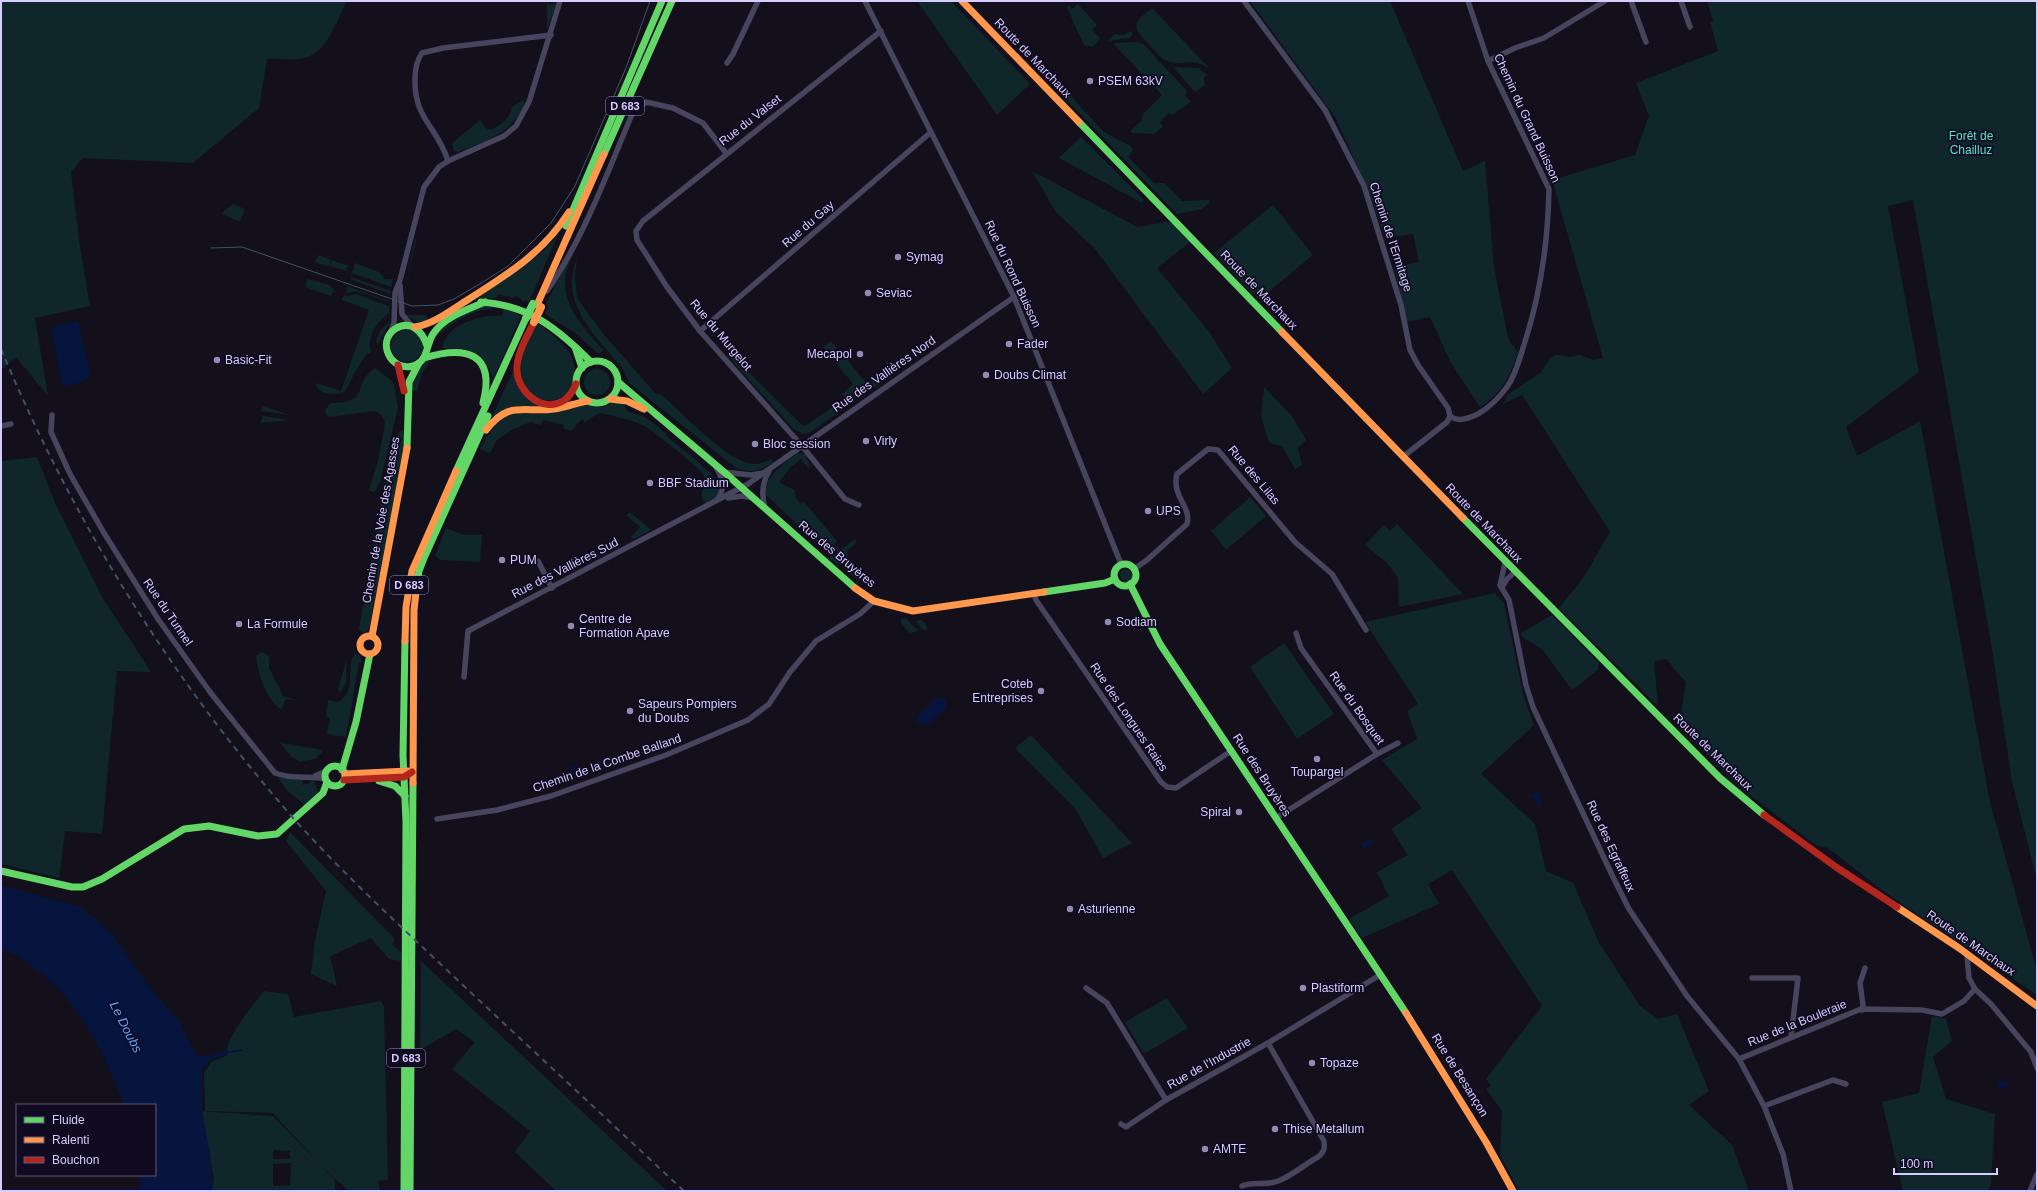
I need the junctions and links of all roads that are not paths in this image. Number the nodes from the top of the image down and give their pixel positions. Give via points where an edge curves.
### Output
1 (560, 1) edge
2 (662, 1) edge
3 (672, 1) edge
4 (758, 1) edge
5 (865, 1) edge
6 (962, 1) edge
7 (1244, 1) edge
8 (1468, 1) edge
9 (1605, 1) edge
10 (1631, 1) edge
11 (1681, 1) edge
12 (1690, 27) dead end
13 (881, 31) junction
14 (550, 35) junction
15 (1646, 42) dead end
16 (1488, 61) junction
17 (726, 63) dead end
18 (930, 132) junction
19 (726, 153) junction
20 (448, 161) junction
21 (586, 178) junction
22 (579, 212) junction
23 (636, 231) joint
24 (400, 280) junction
25 (547, 291) junction
26 (1014, 297) junction
27 (485, 302) junction
28 (537, 305) junction
29 (448, 315) junction
30 (530, 320) junction
31 (414, 326) junction
32 (700, 331) junction
33 (389, 335) junction
34 (574, 345) junction
35 (428, 346) junction
36 (421, 360) junction
37 (591, 362) junction
38 (398, 365) junction
39 (582, 368) junction
40 (618, 382) junction
41 (576, 384) junction
42 (610, 399) junction
43 (588, 401) junction
44 (52, 415) dead end
45 (658, 416) junction
46 (1450, 416) junction
47 (11, 424) dead end
48 (1, 426) edge
49 (476, 429) junction
50 (802, 446) junction
51 (406, 454) junction
52 (1404, 456) junction
53 (714, 463) junction
54 (466, 466) junction
55 (769, 471) junction
56 (724, 472) junction
57 (742, 487) junction
58 (754, 498) junction
59 (720, 500) junction
60 (713, 504) junction
61 (859, 505) dead end
62 (765, 508) junction
63 (538, 561) dead end
64 (1506, 563) junction
65 (1121, 564) junction
66 (1134, 569) junction
67 (1514, 572) junction
68 (1115, 579) junction
69 (1130, 584) junction
70 (1502, 587) junction
71 (552, 588) junction
72 (1034, 594) junction
73 (874, 601) junction
74 (1366, 630) dead end
75 (1296, 633) dead end
76 (372, 636) junction
77 (370, 654) junction
78 (464, 677) dead end
79 (1398, 743) dead end
80 (1231, 750) junction
81 (1377, 754) junction
82 (403, 755) junction
83 (393, 771) junction
84 (339, 772) junction
85 (407, 773) junction
86 (314, 776) junction
87 (371, 778) junction
88 (329, 782) junction
89 (405, 796) junction
90 (1276, 818) junction
91 (437, 819) dead end
92 (1, 871) edge
93 (1967, 954) junction
94 (1865, 968) dead end
95 (1380, 975) junction
96 (1752, 978) dead end
97 (1086, 988) dead end
98 (1975, 989) junction
99 (2037, 1006) edge
100 (1862, 1010) junction
101 (1791, 1037) junction
102 (1268, 1043) junction
103 (1739, 1059) junction
104 (2037, 1068) edge
105 (1846, 1084) dead end
106 (1164, 1097) junction
107 (1764, 1106) junction
108 (1121, 1124) dead end
109 (2037, 1174) edge
110 (1242, 1186) dead end
111 (404, 1191) edge
112 (410, 1191) edge
113 (1513, 1191) edge
114 (1791, 1191) edge
115 (2030, 1191) edge

1 - 14 street
2 - 21 main road, D 683
3 - 22 main road, D 683
4 - 17 street via 733,54
5 - 13 street, Rue du Rond Buisson
6 - 52 main road, Route de Marchaux via 1050,87
7 - 46 street, Chemin de l'Ermitage via 1325,110 1364,186 1401,305 1410,350
8 - 16 street, Chemin du Grand Buisson
9 - 16 street via 1544,38
10 - 15 street
11 - 12 street
13 - 18 street, Rue du Rond Buisson
13 - 19 street, Rue du Valset
14 - 20 street via 525,111 516,126 504,136
14 - 20 street via 443,48 422,53 416,65 417,106 442,146
16 - 46 street, Chemin du Grand Buisson via 1549,189 1541,277 1534,315 1508,386 1495,402 1484,410 1459,420
18 - 26 street, Rue du Rond Buisson
18 - 32 street, Rue du Gay
19 - 23 street, Rue du Valset via 644,221
19 - 25 street via 704,123 673,108 646,102 633,112 586,223
20 - 24 street via 435,172 424,188
21 - 28 main road, D 683
21 - 29 main road via 562,224 548,243 513,271
22 - 25 main road
22 - 28 main road, D 683
23 - 32 street, Rue du Murgelot via 637,240 667,287
24 - 31 street via 402,314
24 - 33 street via 395,293 394,323
25 - 28 main road
26 - 50 street, Rue des Vallières Nord
26 - 65 street, Rue du Rond Buisson
27 - 29 main road via 472,303
27 - 34 main road via 521,308 542,320
27 - 35 main road via 469,308 444,324 435,331
28 - 30 main road, D 683, bridge
29 - 31 main road via 432,324
30 - 41 main road via 517,363 518,377 523,390 537,401 552,404 571,395
30 - 49 main road, D 683
30 - 54 main road, D 683
31 - 33 main road via 399,327
31 - 35 main road via 425,337
32 - 50 street, Rue du Murgelot
33 - 38 main road via 387,353
34 - 37 main road
34 - 39 main road
35 - 36 main road
36 - 38 main road via 408,367
36 - 49 main road via 437,353 462,351 478,358 488,372 486,395
36 - 51 main road, Chemin de la Voie des Agasses via 412,373 408,388 409,440
37 - 39 main road
37 - 40 main road via 604,362 610,365 617,375
38 - 51 main road via 404,385
39 - 41 main road
40 - 42 main road
40 - 45 main road, Rue des Bruyères
41 - 43 main road via 582,396
42 - 43 main road via 599,403
42 - 45 main road via 627,401
43 - 54 main road via 552,409 517,408 503,412 491,423
44 - 86 street, Rue du Tunnel via 51,432 70,474 158,619 210,692 275,773 291,778
45 - 53 main road, Rue des Bruyères
46 - 52 street
47 - 48 street
49 - 82 main road, D 683 via 419,552 408,592
50 - 55 street, Rue des Vallières Nord
50 - 61 street, Rue du Murgelot via 845,499
51 - 76 main road, Chemin de la Voie des Agasses
52 - 64 main road, Route de Marchaux
53 - 56 main road, Rue des Bruyères
53 - 60 street via 723,487
54 - 85 main road, D 683 via 424,558 416,590
55 - 56 street via 751,475
55 - 57 street, Rue des Vallières Nord
55 - 62 street via 763,486 762,500
56 - 57 main road, Rue des Bruyères
57 - 58 main road, Rue des Bruyères
57 - 59 street, Rue des Vallières Sud
58 - 59 street via 738,496
58 - 62 main road, Rue des Bruyères
59 - 60 street, Rue des Vallières Sud
60 - 71 street, Rue des Vallières Sud
62 - 73 main road, Rue des Bruyères via 859,591
63 - 71 street
64 - 67 main road, Route de Marchaux
64 - 70 street via 1500,580
65 - 66 main road via 1127,564
65 - 68 main road via 1116,568
66 - 69 main road via 1135,579
66 - 74 street, Rue des Lilas via 1187,524 1188,513 1175,487 1177,474 1208,449 1213,448 1218,450 1301,548 1332,574
67 - 70 street
67 - 93 main road, Route de Marchaux via 1741,798 1789,834
68 - 69 main road via 1122,586
68 - 72 main road, Rue des Bruyères via 1105,583
69 - 80 main road, Rue des Bruyères via 1160,644
70 - 103 street, Rue des Egraffeux via 1509,600 1526,685 1533,707 1629,909 1687,996
71 - 78 street, Rue des Vallières Sud via 468,631
72 - 73 main road, Rue des Bruyères via 913,611
72 - 80 street, Rue des Longues Raies via 1167,788 1176,788
73 - 91 street, Chemin de la Combe Balland via 860,614 816,641 768,704 748,720 666,755 551,796 497,810
75 - 81 street, Rue du Bosquet via 1301,648
76 - 77 main road, Chemin de la Voie des Agasses via 378,646
76 - 77 main road via 364,637 359,644 362,651
77 - 84 main road, Chemin de la Voie des Agasses via 356,722
79 - 81 street
80 - 90 main road, Rue des Bruyères
81 - 90 street, Rue du Bosquet
82 - 83 main road via 398,767
82 - 85 main road, D 683
83 - 84 main road
83 - 85 main road
84 - 86 street, Rue du Tunnel
84 - 87 main road
84 - 88 main road
84 - 88 main road via 339,785
85 - 87 main road
85 - 89 main road, D 683
85 - 112 main road, D 683 via 413,864
86 - 88 street, Rue du Tunnel
87 - 89 main road via 395,786
88 - 92 main road via 326,795 277,834 250,835 210,826 184,829 102,880 83,887 72,887
89 - 111 main road, D 683
90 - 95 main road, Rue des Bruyères
93 - 98 street via 1969,978
93 - 99 main road, Route de Marchaux via 1995,972
94 - 100 street via 1860,983
95 - 102 street, Rue de l’Industrie
95 - 113 main road, Rue de Besançon via 1430,1049
96 - 101 street via 1798,978
97 - 106 street via 1107,1002
98 - 100 street, Rue de la Bouleraie via 1964,1000 1942,1014 1922,1010
98 - 104 street via 2031,1052
100 - 101 street, Rue de la Bouleraie
101 - 103 street, Rue de la Bouleraie
102 - 106 street, Rue de l’Industrie
102 - 110 street via 1324,1141 1325,1147 1318,1157 1279,1181 1248,1183
103 - 107 street, Rue des Egraffeux
105 - 107 street via 1833,1080
106 - 108 street, Rue de l’Industrie via 1126,1126
107 - 114 street, Rue des Egraffeux via 1783,1154
109 - 115 street

